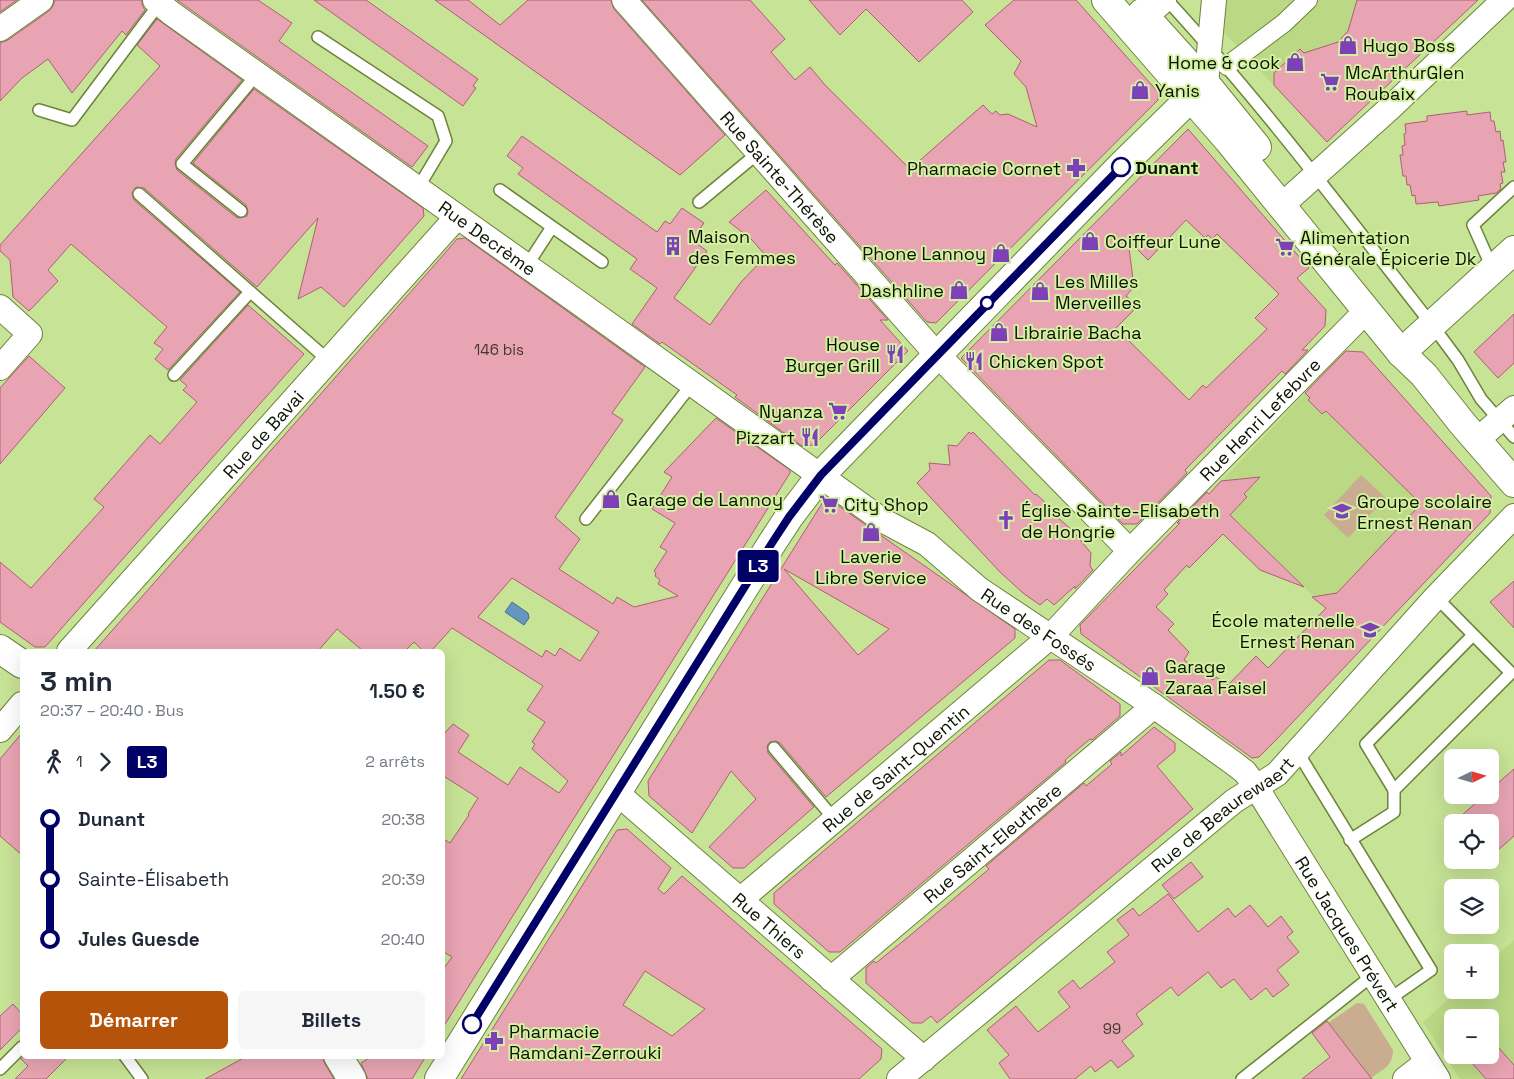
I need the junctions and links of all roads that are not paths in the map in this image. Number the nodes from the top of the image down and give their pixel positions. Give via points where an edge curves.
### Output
1 (41, 0) edge
2 (624, 0) edge
3 (1106, 0) edge
4 (1214, 0) edge
5 (1308, 0) edge
6 (1504, 0) edge
7 (157, 2) edge
8 (1148, 9) edge
9 (0, 28) edge
10 (318, 37) dead end
11 (1209, 46) junction
12 (1227, 66) junction
13 (257, 74) junction
14 (1198, 91) junction
15 (39, 110) dead end
16 (758, 153) junction
17 (1514, 187) edge
18 (418, 188) junction
19 (500, 190) dead end
20 (1297, 192) junction
21 (139, 194) dead end
22 (699, 202) dead end
23 (240, 211) dead end
24 (457, 217) junction
25 (552, 227) junction
26 (1514, 250) edge
27 (602, 262) dead end
28 (526, 267) junction
29 (1493, 270) junction
30 (250, 292) junction
31 (0, 308) edge
32 (1366, 311) junction
33 (1432, 325) junction
34 (1406, 349) junction
35 (937, 355) junction
36 (328, 360) junction
37 (0, 368) edge
38 (174, 375) dead end
39 (692, 384) junction
40 (1509, 422) edge
41 (1477, 440) junction
42 (821, 475) junction
43 (1514, 482) edge
44 (1514, 516) edge
45 (586, 520) dead end
46 (1130, 551) junction
47 (1436, 597) junction
48 (1473, 635) junction
49 (1051, 636) junction
50 (0, 649) edge
51 (71, 649) edge
52 (20, 663) edge
53 (20, 706) edge
54 (1154, 706) junction
55 (0, 730) edge
56 (774, 748) dead end
57 (1297, 751) junction
58 (1256, 787) junction
59 (1394, 790) junction
60 (616, 793) junction
61 (834, 820) junction
62 (1350, 840) junction
63 (740, 900) junction
64 (1373, 975) junction
65 (831, 979) junction
66 (1388, 1000) junction
67 (20, 1049) edge
68 (127, 1059) edge
69 (340, 1059) edge
70 (0, 1069) edge
71 (1432, 1070) edge
72 (911, 1072) edge
73 (142, 1079) edge
74 (352, 1079) edge
75 (439, 1079) edge
76 (1242, 1079) edge
77 (1405, 1079) edge

1 - 9 street
2 - 16 street, Rue Sainte-Thérèse
3 - 8 main road
4 - 11 street
5 - 12 street via 1284,23
6 - 20 street
7 - 13 street, Rue Decrème
7 - 15 lane via 72,120
8 - 11 lane
8 - 14 main road
10 - 18 lane via 438,116 446,141
11 - 12 lane
11 - 14 street
12 - 14 lane
12 - 20 lane via 1265,111
13 - 18 street, Rue Decrème
13 - 23 lane via 182,164
14 - 20 main road
14 - 35 main road
16 - 22 lane
16 - 35 street, Rue Sainte-Thérèse
17 - 29 lane via 1473,224
18 - 24 street, Rue Decrème
19 - 25 lane
20 - 32 main road
20 - 33 lane
20 - 34 main road via 1396,319
21 - 30 lane
24 - 28 street, Rue Decrème
24 - 36 street, Rue de Bavai
25 - 27 lane
25 - 28 lane
26 - 29 main road
28 - 39 street, Rue Decrème
29 - 33 main road
30 - 36 lane
30 - 38 lane
31 - 37 street via 30,334
32 - 34 main road
32 - 46 street, Rue Henri Lefebvre
33 - 34 main road
33 - 40 lane via 1481,399
34 - 41 main road
35 - 42 main road
35 - 46 street, Rue Sainte-Thérèse
36 - 51 street, Rue de Bavai
39 - 42 street, Rue Decrème
39 - 45 lane
40 - 41 street
41 - 43 main road
42 - 49 street, Rue des Fossés via 882,520 921,540 979,589
42 - 60 main road via 772,543
44 - 47 street, Rue de Beaurewaert
46 - 49 street, Rue Henri Lefebvre
47 - 48 lane
47 - 57 street, Rue de Beaurewaert
48 - 59 lane via 1366,744
48 - 59 lane via 1511,672
49 - 54 street, Rue des Fossés
49 - 61 street, Rue de Saint-Quentin
50 - 52 main road
53 - 55 street
54 - 58 street, Rue des Fossés via 1245,772
54 - 65 street, Rue Saint-Eleuthère
56 - 61 lane
57 - 58 street, Rue de Beaurewaert via 1277,774
57 - 62 lane
58 - 64 street, Rue Jacques Prévert
58 - 72 street, Rue de Beaurewaert via 1234,801
59 - 62 lane via 1394,812
60 - 63 street, Rue Thiers
60 - 75 main road
61 - 63 street, Rue de Saint-Quentin
62 - 66 lane via 1432,970
63 - 65 street, Rue Thiers
64 - 66 street, Rue Jacques Prévert
64 - 76 lane
65 - 72 street, Rue Thiers
66 - 71 street, Rue Jacques Prévert
67 - 70 lane
68 - 73 lane
69 - 74 main road
71 - 77 street

